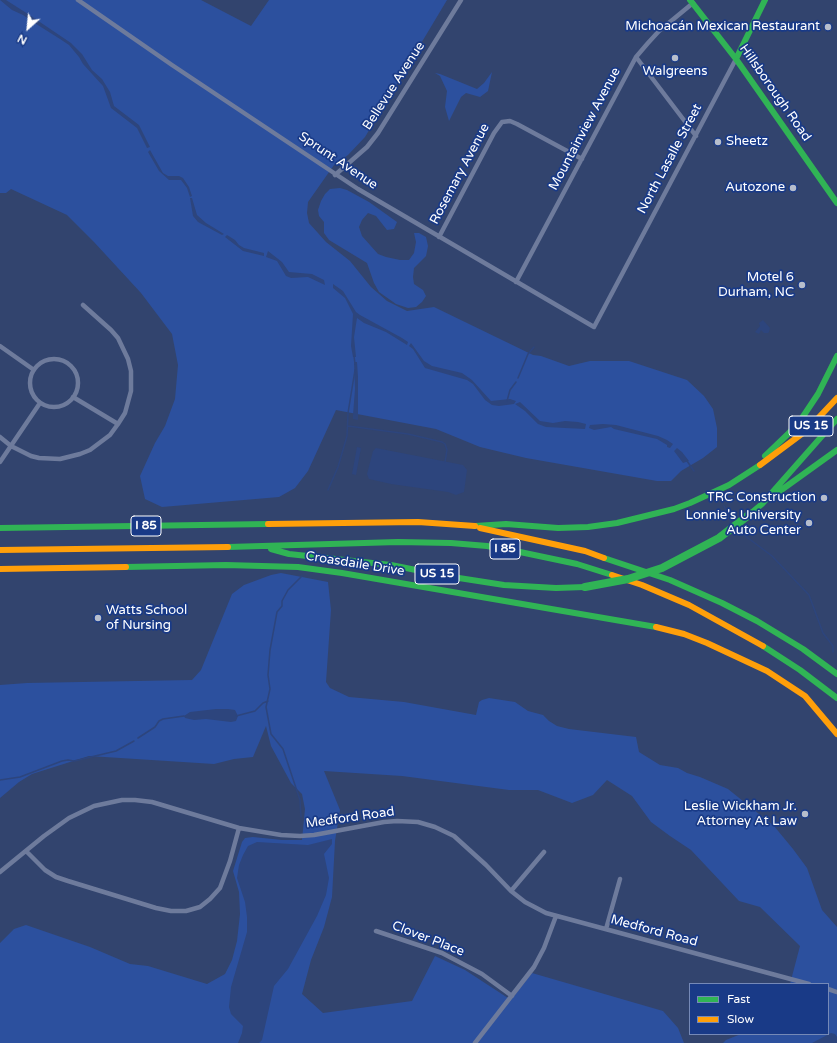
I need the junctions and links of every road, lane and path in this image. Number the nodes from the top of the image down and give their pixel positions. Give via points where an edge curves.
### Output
1 (78, 0) edge
2 (461, 0) edge
3 (765, 0) edge
4 (692, 2) edge
5 (636, 57) junction
6 (736, 59) junction
7 (696, 136) junction
8 (582, 159) junction
9 (335, 175) junction
10 (837, 203) edge
11 (439, 237) junction
12 (516, 282) junction
13 (83, 305) dead end
14 (594, 327) joint
15 (0, 346) edge
16 (837, 356) edge
17 (34, 370) junction
18 (73, 397) junction
19 (837, 398) edge
20 (40, 403) junction
21 (837, 419) edge
22 (118, 424) junction
23 (837, 424) edge
24 (0, 437) edge
25 (11, 446) junction
26 (812, 448) junction
27 (837, 450) edge
28 (0, 462) edge
29 (753, 470) junction
30 (762, 504) junction
31 (469, 526) junction
32 (0, 528) edge
33 (261, 547) junction
34 (0, 550) edge
35 (0, 569) edge
36 (837, 673) edge
37 (837, 698) edge
38 (837, 734) edge
39 (239, 828) junction
40 (26, 851) junction
41 (544, 852) dead end
42 (0, 872) edge
43 (620, 878) dead end
44 (510, 891) junction
45 (556, 916) junction
46 (606, 929) junction
47 (376, 931) dead end
48 (805, 983) edge
49 (512, 996) junction
50 (475, 1043) edge

1 - 9 street, Sprunt Avenue
2 - 9 street, Bellevue Avenue via 378,133 367,147
3 - 6 main road, North Lasalle Street
4 - 5 street, Mountainview Avenue via 659,31
4 - 6 main road, Hillsborough Road
5 - 7 street
5 - 8 street, Mountainview Avenue
6 - 7 street, North Lasalle Street
6 - 10 main road, Hillsborough Road
7 - 14 street, North Lasalle Street
8 - 11 street, Rosemary Avenue via 517,124 510,121 502,122
8 - 12 street, Mountainview Avenue
9 - 11 street, Sprunt Avenue
11 - 12 street, Sprunt Avenue
12 - 14 street, Sprunt Avenue
13 - 22 street via 118,338 128,359 131,391
15 - 17 street
16 - 29 main road via 818,394 802,418
17 - 18 street via 42,362 52,360 68,364 75,372 78,382
17 - 20 street via 30,379 31,390
18 - 20 street via 60,406 50,407
18 - 22 street
19 - 29 main road, US 15 via 807,430
20 - 25 street
21 - 26 main road, US 15
22 - 25 street via 100,444 69,458 39,458
23 - 26 main road
24 - 25 street
25 - 28 street
26 - 30 main road, US 15
27 - 30 main road
29 - 31 main road, US 15 via 729,485 690,503 617,523 573,527 506,524
30 - 33 main road, US 15, bridge via 719,538 686,557 628,579 585,587 504,585 391,565 290,554
31 - 32 main road, I 85 via 393,522
31 - 36 main road, I 85 via 586,551 670,580 757,621
33 - 34 main road, I 85
33 - 37 main road, I 85 via 398,542 452,543 487,546 577,564 659,592 721,621 778,655
35 - 38 main road, Croasdaile Drive via 226,565 298,567 642,624 707,643 767,671 805,696
39 - 40 street, Medford Road via 152,802 122,800 100,804 80,812 58,825
39 - 40 street via 220,888 200,907 186,911 156,908 56,877
39 - 44 street, Medford Road via 300,836 384,822 418,822 454,836
40 - 42 street, Medford Road
41 - 44 street
43 - 46 street
44 - 45 street, Medford Road via 535,908
45 - 46 street, Medford Road
45 - 49 street via 539,960
46 - 48 street, Medford Road
47 - 49 street, Clover Place via 449,957 482,974
49 - 50 street

